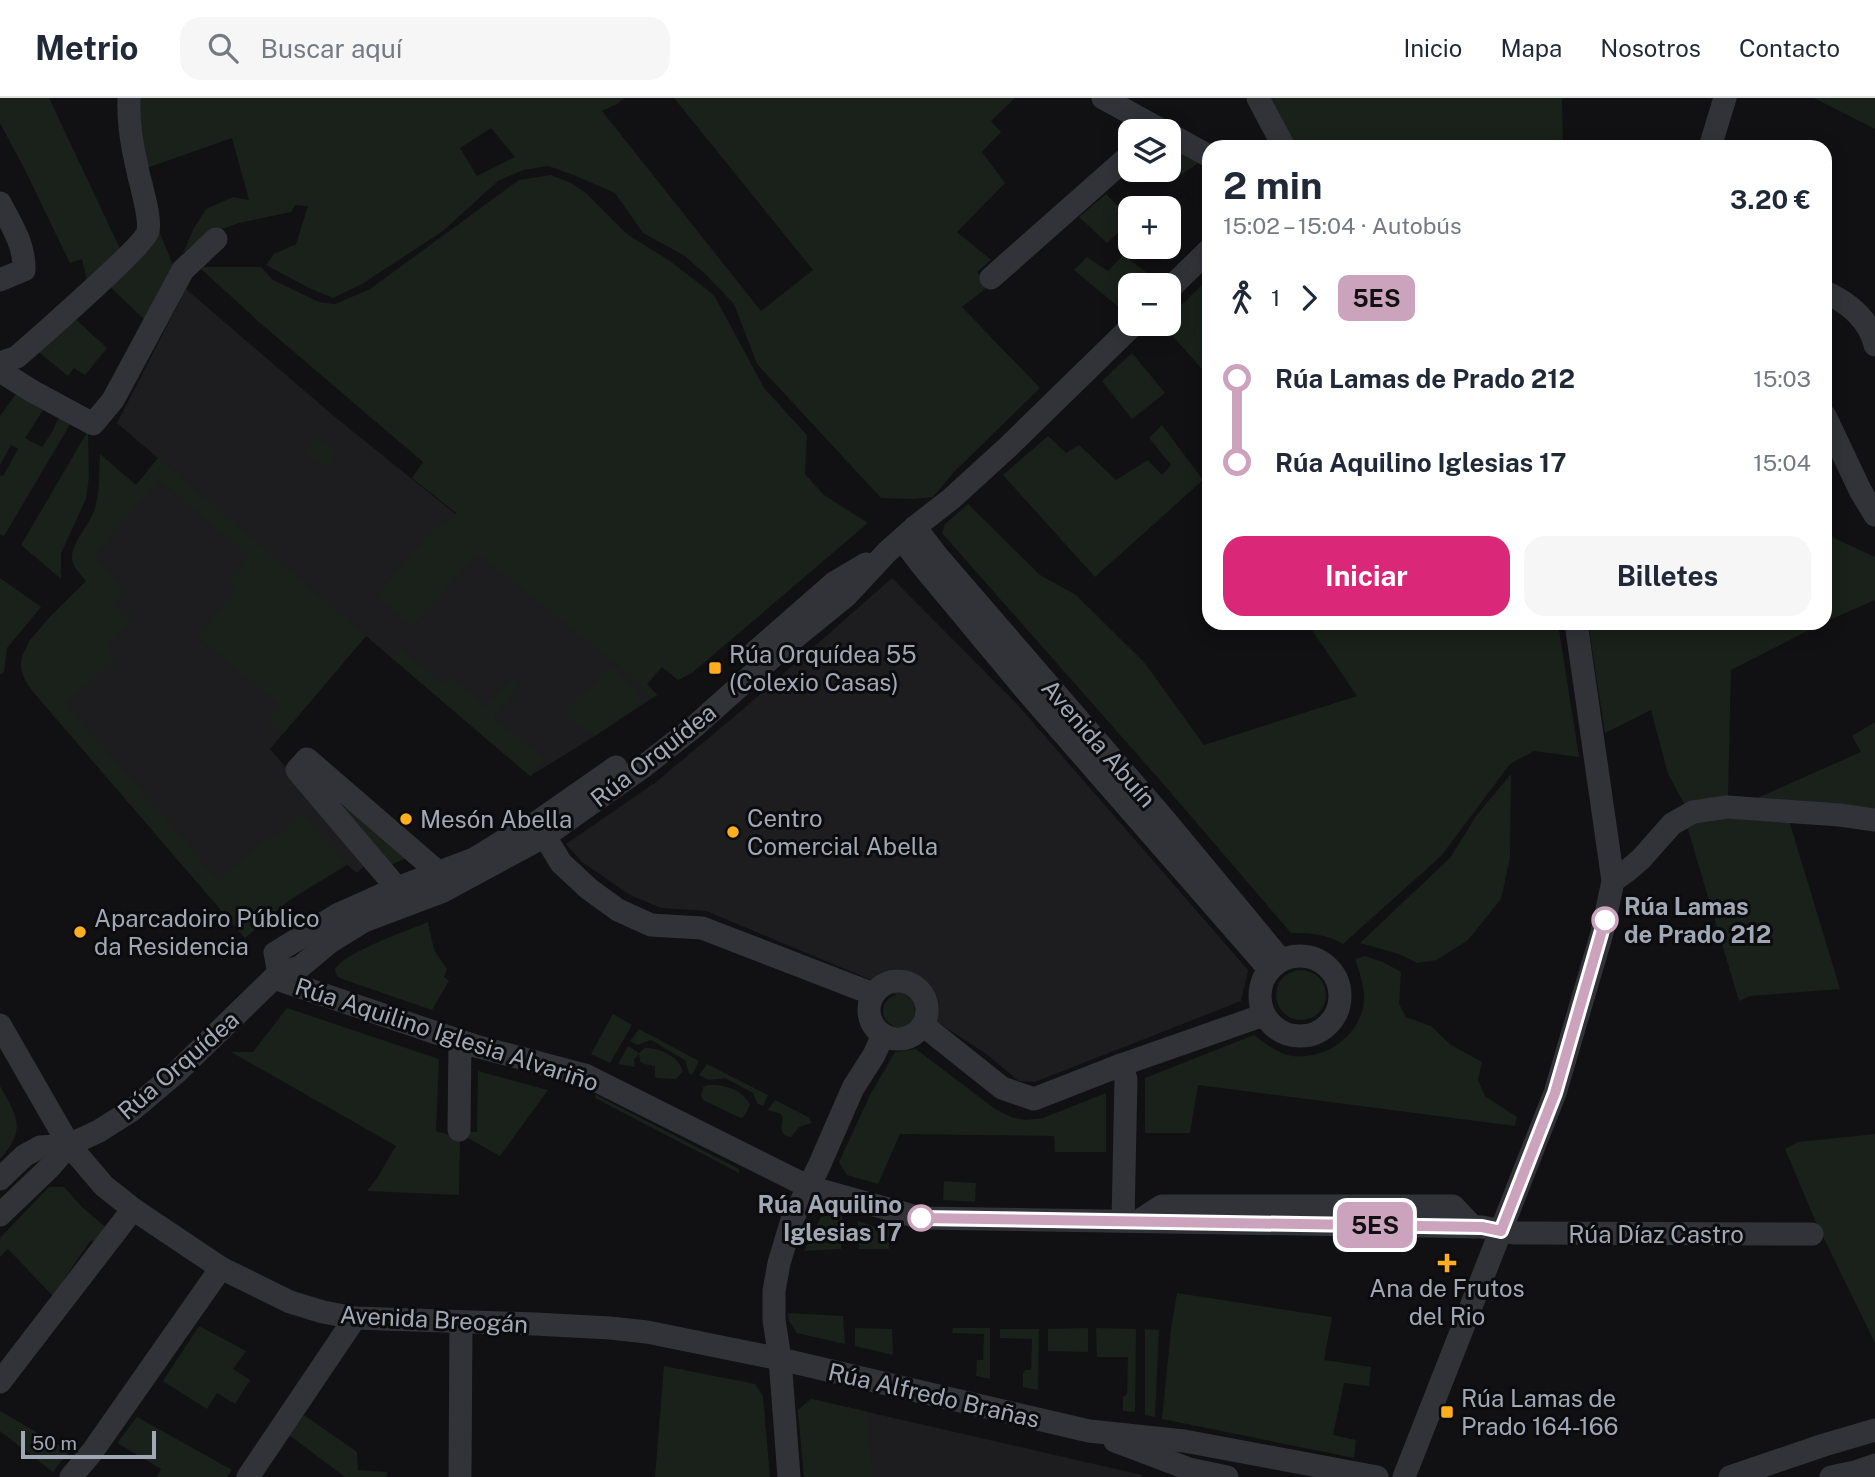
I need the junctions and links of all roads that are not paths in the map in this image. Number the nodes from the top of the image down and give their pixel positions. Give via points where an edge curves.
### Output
1 (129, 98) edge
2 (1103, 98) edge
3 (1258, 98) edge
4 (1725, 98) edge
5 (1141, 119) edge
6 (1280, 140) edge
7 (1712, 140) edge
8 (1181, 141) edge
9 (1202, 152) edge
10 (1118, 166) edge
11 (0, 204) edge
12 (216, 239) dead end
13 (1202, 257) edge
14 (1181, 277) edge
15 (991, 278) dead end
16 (0, 280) edge
17 (1832, 296) edge
18 (1122, 336) edge
19 (1875, 345) edge
20 (0, 363) edge
21 (0, 371) edge
22 (1832, 431) edge
23 (1875, 515) edge
24 (901, 539) junction
25 (1577, 630) edge
26 (1875, 820) edge
27 (540, 829) junction
28 (439, 873) junction
29 (1613, 881) junction
30 (397, 888) junction
31 (1275, 965) junction
32 (277, 975) junction
33 (873, 994) junction
34 (1264, 1015) junction
35 (0, 1025) edge
36 (923, 1026) junction
37 (883, 1035) junction
38 (460, 1041) junction
39 (1121, 1065) junction
40 (459, 1130) dead end
41 (69, 1145) junction
42 (0, 1179) edge
43 (809, 1187) junction
44 (133, 1209) junction
45 (0, 1215) edge
46 (1131, 1221) junction
47 (1501, 1231) junction
48 (1812, 1234) dead end
49 (221, 1268) junction
50 (355, 1318) junction
51 (461, 1323) junction
52 (780, 1359) junction
53 (0, 1381) edge
54 (1875, 1430) edge
55 (1089, 1431) junction
56 (1847, 1438) junction
57 (1862, 1471) edge
58 (71, 1477) edge
59 (248, 1477) edge
60 (460, 1477) edge
61 (789, 1477) edge
62 (1227, 1477) edge
63 (1377, 1477) edge
64 (1404, 1477) edge
65 (1730, 1477) edge
66 (1831, 1477) edge

1 - 20 street via 148,232 17,357
2 - 5 street
3 - 6 street
4 - 7 street
8 - 9 street
10 - 15 street
11 - 16 street via 24,258 24,270
12 - 21 street via 183,270 113,400 93,424
13 - 14 street
17 - 19 street via 1860,315 1872,331
18 - 24 street, Rúa Orquídea via 1008,447
22 - 23 street
24 - 27 street, Rúa Orquídea via 847,596 694,727 644,765
24 - 31 street, Avenida Abuín via 938,557 1166,820
25 - 29 street
26 - 29 street via 1727,807 1693,812 1672,824 1641,859
27 - 28 street, Rúa Orquídea via 513,835 474,859
27 - 32 street, Rúa Orquídea via 441,892 364,921 300,968
27 - 33 street via 561,863 618,910 651,925 702,928
28 - 30 street, Rúa Orquídea
28 - 30 street via 307,759 297,769
29 - 47 street via 1555,1093
30 - 32 street, Rúa Orquídea via 337,915 275,953
31 - 34 street via 1261,984 1259,1000
31 - 34 street via 1302,955 1322,961 1336,977 1341,998 1334,1018 1319,1032 1298,1037 1278,1031
32 - 38 street, Rúa Aquilino Iglesia Alvariño
32 - 41 street, Rúa Orquídea via 132,1110
33 - 36 street via 884,984 914,985 924,996
33 - 37 street via 872,1024
34 - 39 street
35 - 41 street, Avenida Breogán
36 - 37 street via 912,1036 897,1039
36 - 39 street via 1002,1088 1034,1099
37 - 43 street via 853,1088
38 - 40 street
38 - 43 street, Rúa Aquilino Iglesia Alvariño via 585,1074
39 - 46 street via 1126,1079
41 - 42 street, Rúa Orquídea via 40,1147
41 - 44 street, Avenida Breogán via 104,1186
41 - 45 street, Rúa Orquídea
43 - 46 street, Rúa Aquilino Iglesia Alvariño via 921,1218
43 - 52 street via 790,1226 774,1291
44 - 49 street, Avenida Breogán
44 - 53 street
46 - 47 street, Rúa Aquilino Iglesia Alvariño
47 - 48 street, Rúa Díaz Castro
47 - 64 street
49 - 50 street, Avenida Breogán via 290,1302
49 - 58 street
50 - 51 street, Avenida Breogán
50 - 59 street
51 - 52 street, Avenida Breogán via 610,1328
51 - 60 street
52 - 55 street, Rúa Alfredo Brañas
52 - 61 street
54 - 56 street
55 - 62 street, Rúa Alfredo Brañas via 1164,1461
55 - 63 street, Rúa Alfredo Brañas via 1184,1441
56 - 57 street
56 - 65 street
57 - 66 street

